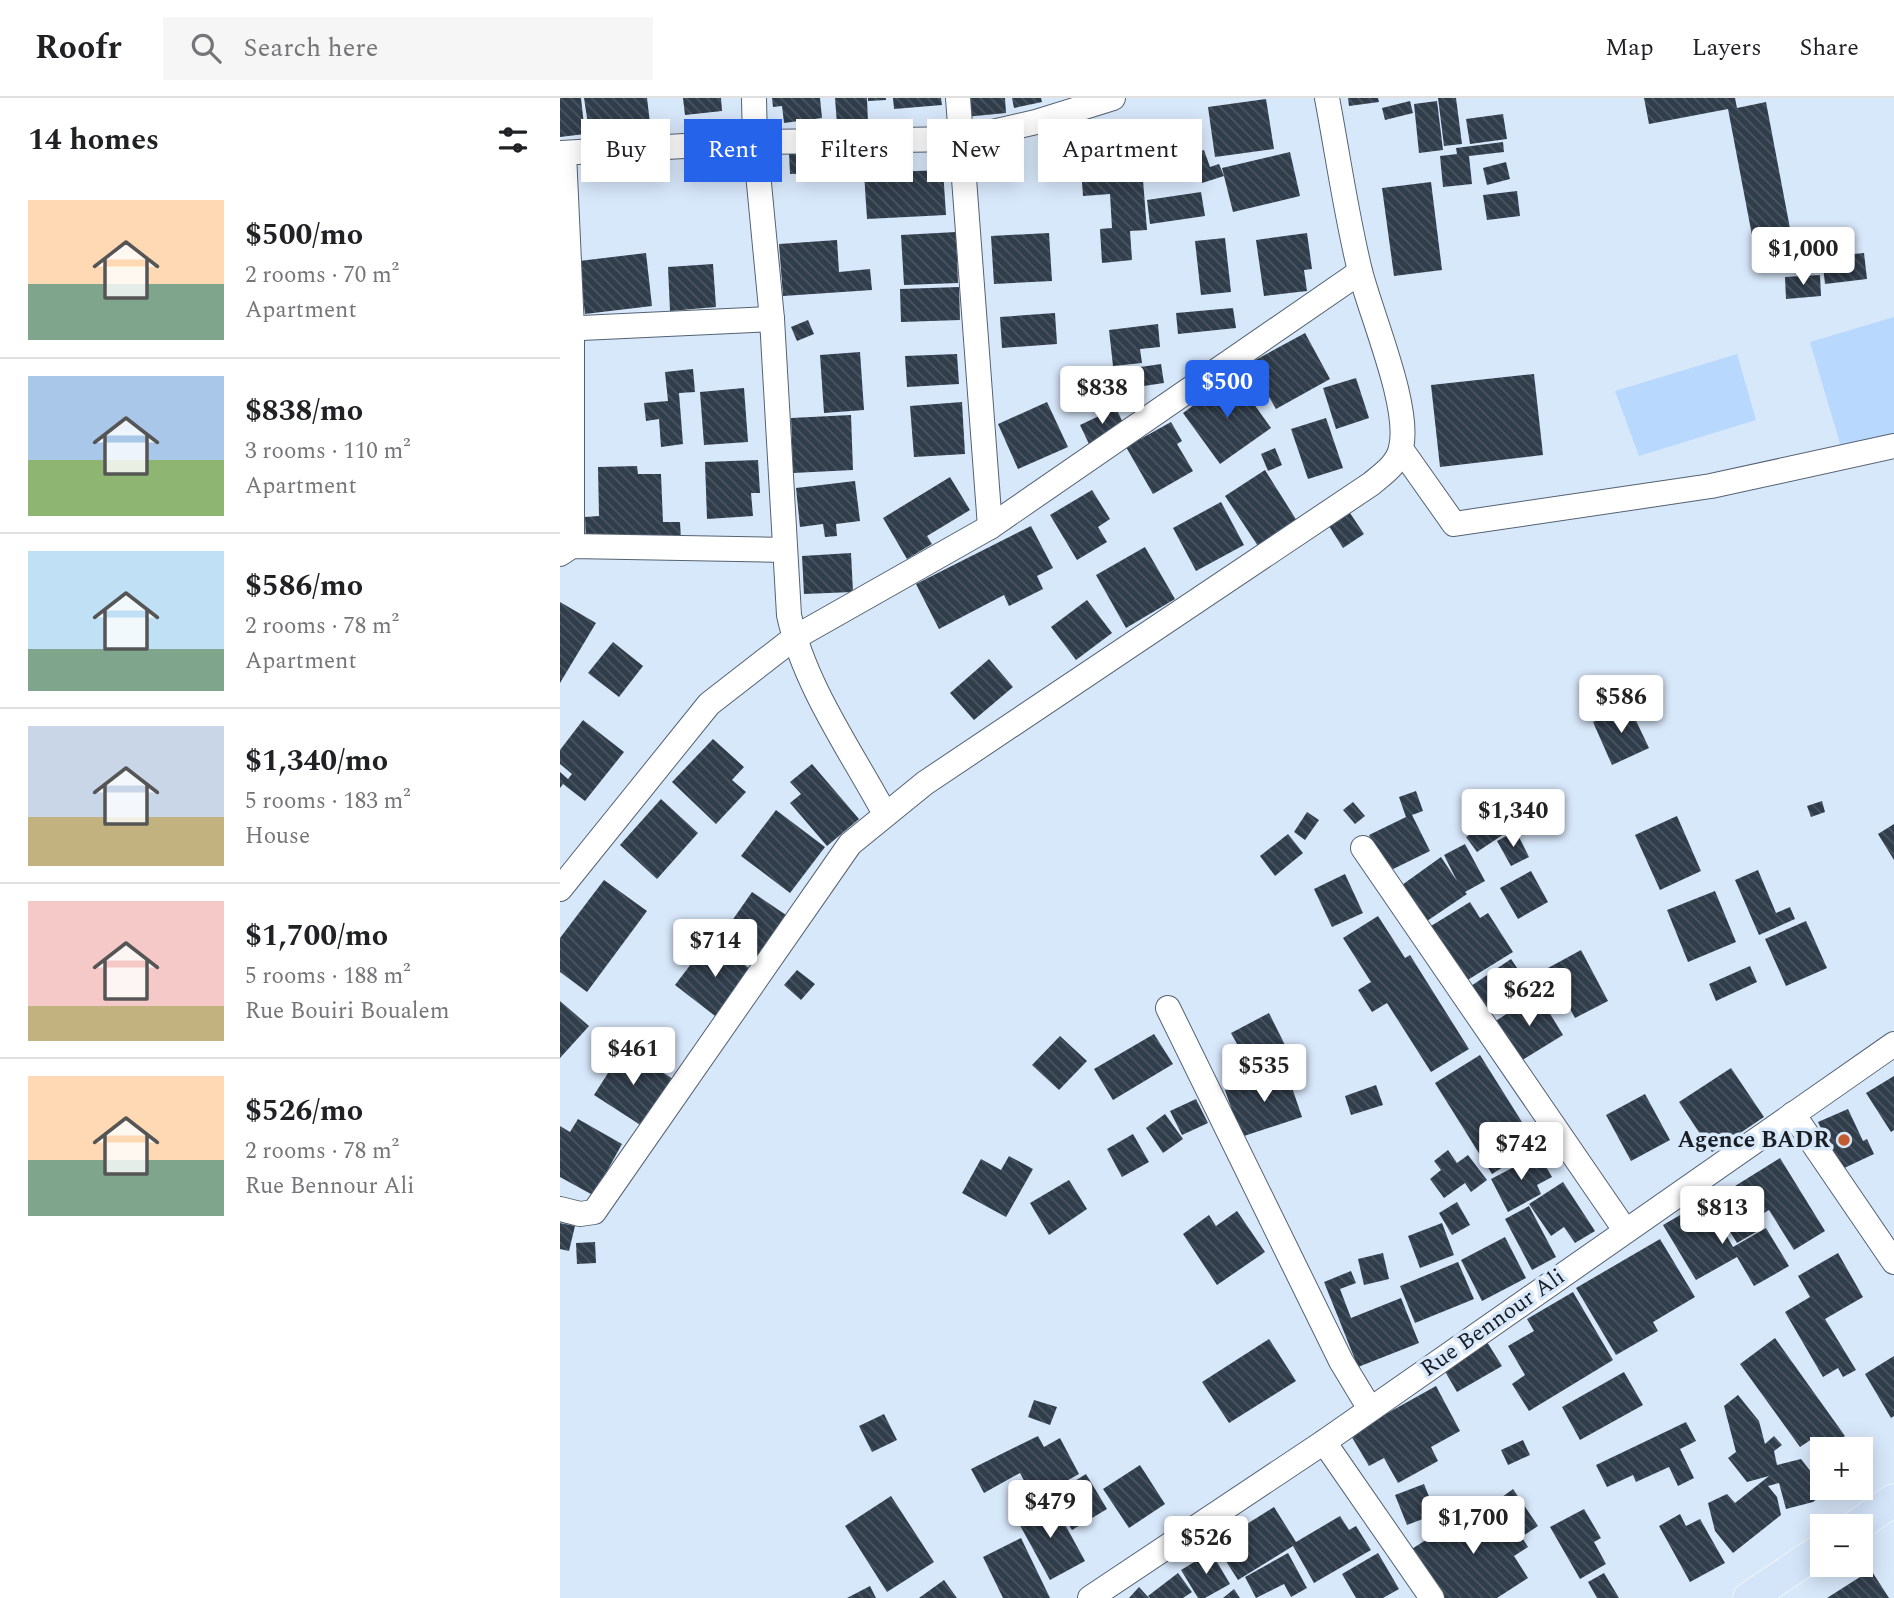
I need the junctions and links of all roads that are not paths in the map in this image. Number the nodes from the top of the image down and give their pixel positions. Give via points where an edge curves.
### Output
1 (754, 98) edge
2 (958, 98) edge
3 (1113, 98) edge
4 (1326, 98) edge
5 (754, 119) edge
6 (960, 119) edge
7 (1024, 125) edge
8 (927, 140) edge
9 (782, 142) edge
10 (684, 146) edge
11 (562, 153) edge
12 (759, 182) edge
13 (965, 182) edge
14 (1360, 272) junction
15 (772, 319) junction
16 (566, 329) edge
17 (1894, 446) edge
18 (1401, 449) junction
19 (990, 527) junction
20 (566, 550) edge
21 (785, 550) junction
22 (794, 638) junction
23 (885, 814) junction
24 (1363, 848) dead end
25 (560, 889) edge
26 (1168, 1008) dead end
27 (1894, 1044) edge
28 (1793, 1114) junction
29 (560, 1209) edge
30 (1625, 1230) junction
31 (1894, 1262) edge
32 (1370, 1409) junction
33 (1324, 1442) junction
34 (1894, 1500) edge
35 (1873, 1514) edge
36 (1810, 1557) edge
37 (1090, 1598) edge
38 (1432, 1598) edge
39 (1749, 1598) edge

1 - 5 street
2 - 6 street
3 - 7 street
4 - 14 street
8 - 9 street
10 - 11 street
11 - 16 street
12 - 15 street
13 - 19 street
14 - 18 street via 1397,396
14 - 19 street
15 - 16 street
15 - 21 street
16 - 20 street
17 - 18 street via 1711,486 1454,524
18 - 23 street via 1392,467 1371,484
19 - 22 street
20 - 21 street
21 - 22 street
22 - 23 street
22 - 25 street via 709,704
23 - 29 street via 850,844 594,1212
24 - 30 street
26 - 32 street via 1341,1361
27 - 28 street, Rue Bennour Ali
28 - 30 street, Rue Bennour Ali
28 - 31 street
30 - 32 street, Rue Bennour Ali
32 - 33 street, Rue Bennour Ali
33 - 37 street, Rue Bennour Ali
33 - 38 street
34 - 35 main road
36 - 39 main road

